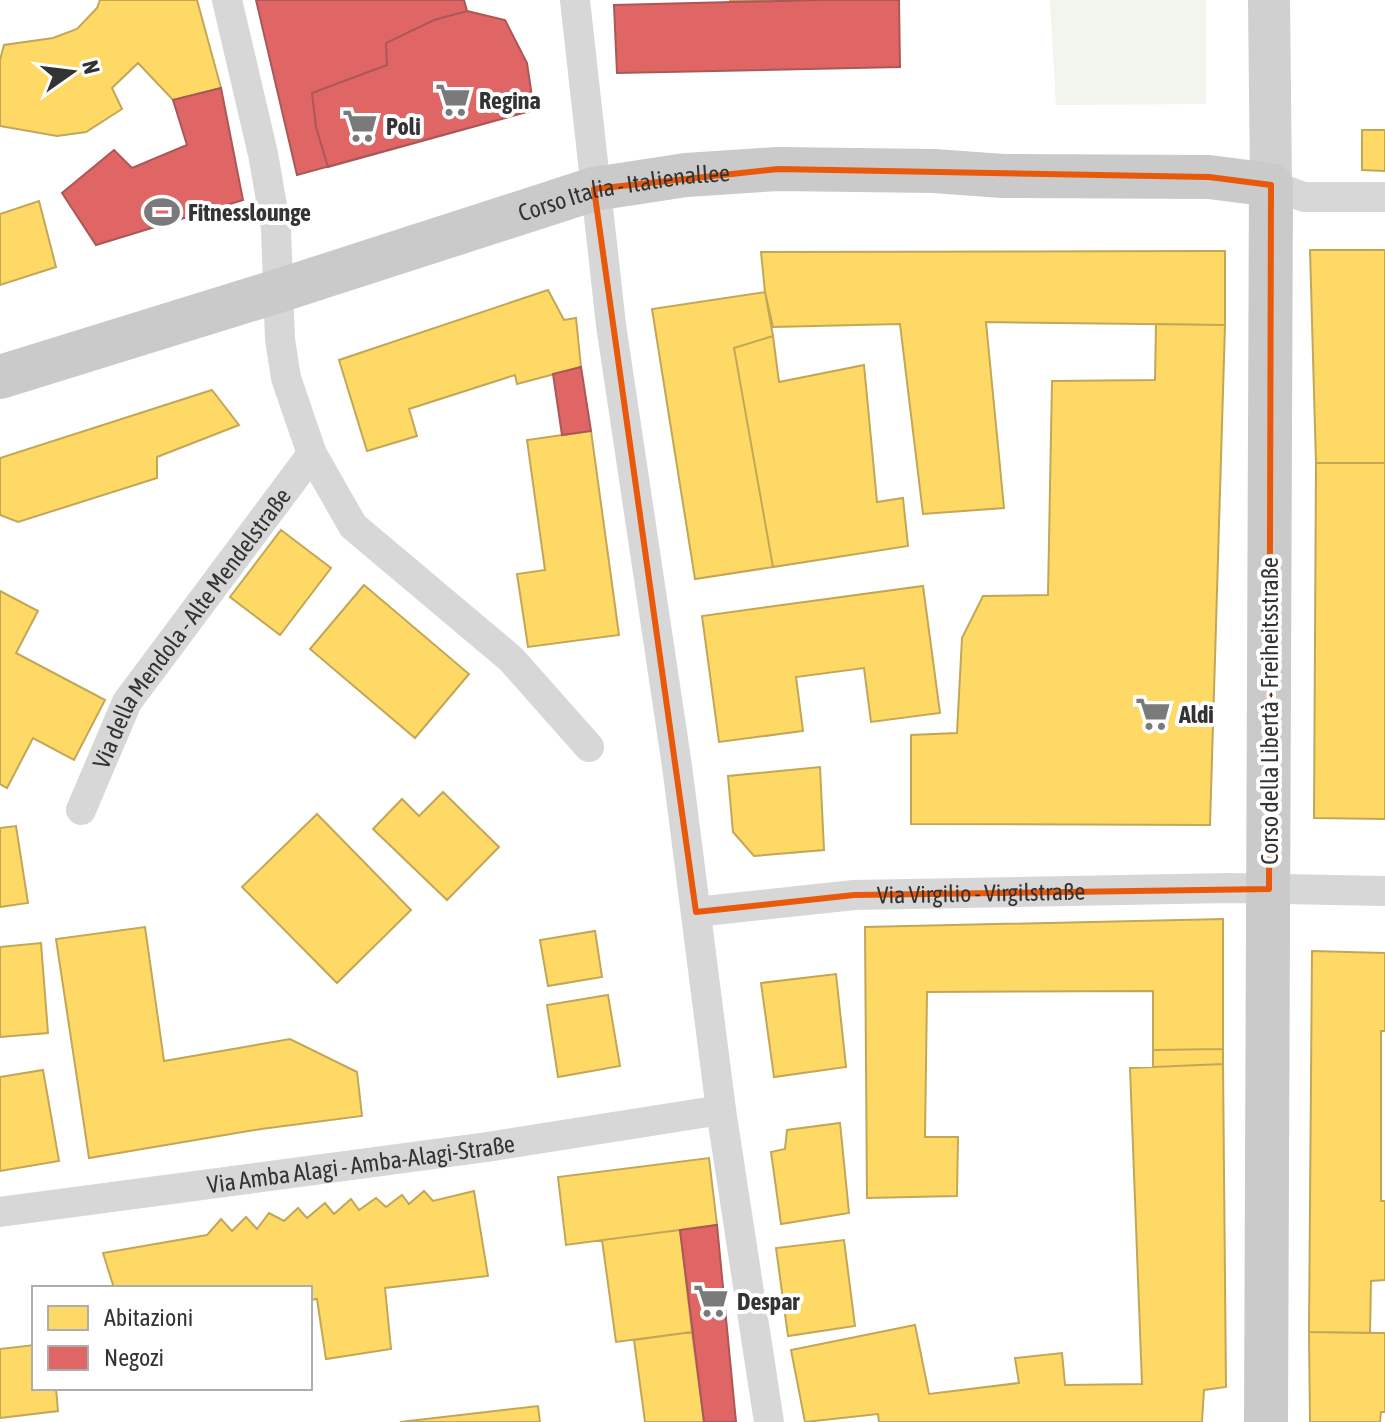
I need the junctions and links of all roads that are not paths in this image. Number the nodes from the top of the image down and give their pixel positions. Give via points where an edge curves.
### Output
1 (227, 0) edge
2 (575, 0) edge
3 (1269, 0) edge
4 (1271, 185) junction
5 (594, 189) junction
6 (1385, 197) edge
7 (278, 291) junction
8 (0, 377) edge
9 (312, 454) junction
10 (589, 747) dead end
11 (81, 810) dead end
12 (1269, 889) junction
13 (1385, 891) edge
14 (696, 912) junction
15 (721, 1110) junction
16 (0, 1212) edge
17 (769, 1422) edge
18 (1266, 1422) edge

1 - 7 street, Via della Mendola - Alte Mendelstraße via 276,228
2 - 5 street
3 - 4 main road, Corso della Libertà - Freiheitsstraße
4 - 5 main road, Corso Italia - Italienallee via 1209,177 778,169
4 - 6 street via 1304,197
4 - 12 main road, Corso della Libertà - Freiheitsstraße
5 - 7 main road, Corso Italia - Italienallee
5 - 14 street
7 - 8 main road, Corso Italia - Italienallee
7 - 9 street, Via della Mendola - Alte Mendelstraße via 286,378
9 - 10 street, Via della Mendola - Alte Mendelstraße via 353,526 511,659
9 - 11 street, Via della Mendola - Alte Mendelstraße via 127,702
12 - 13 street, Via Virgilio - Virgilstraße
12 - 14 street, Via Virgilio - Virgilstraße via 854,895
12 - 18 main road, Corso della Libertà - Freiheitsstraße
14 - 15 street
15 - 16 street, Via Amba Alagi - Amba-Alagi-Straße
15 - 17 street

